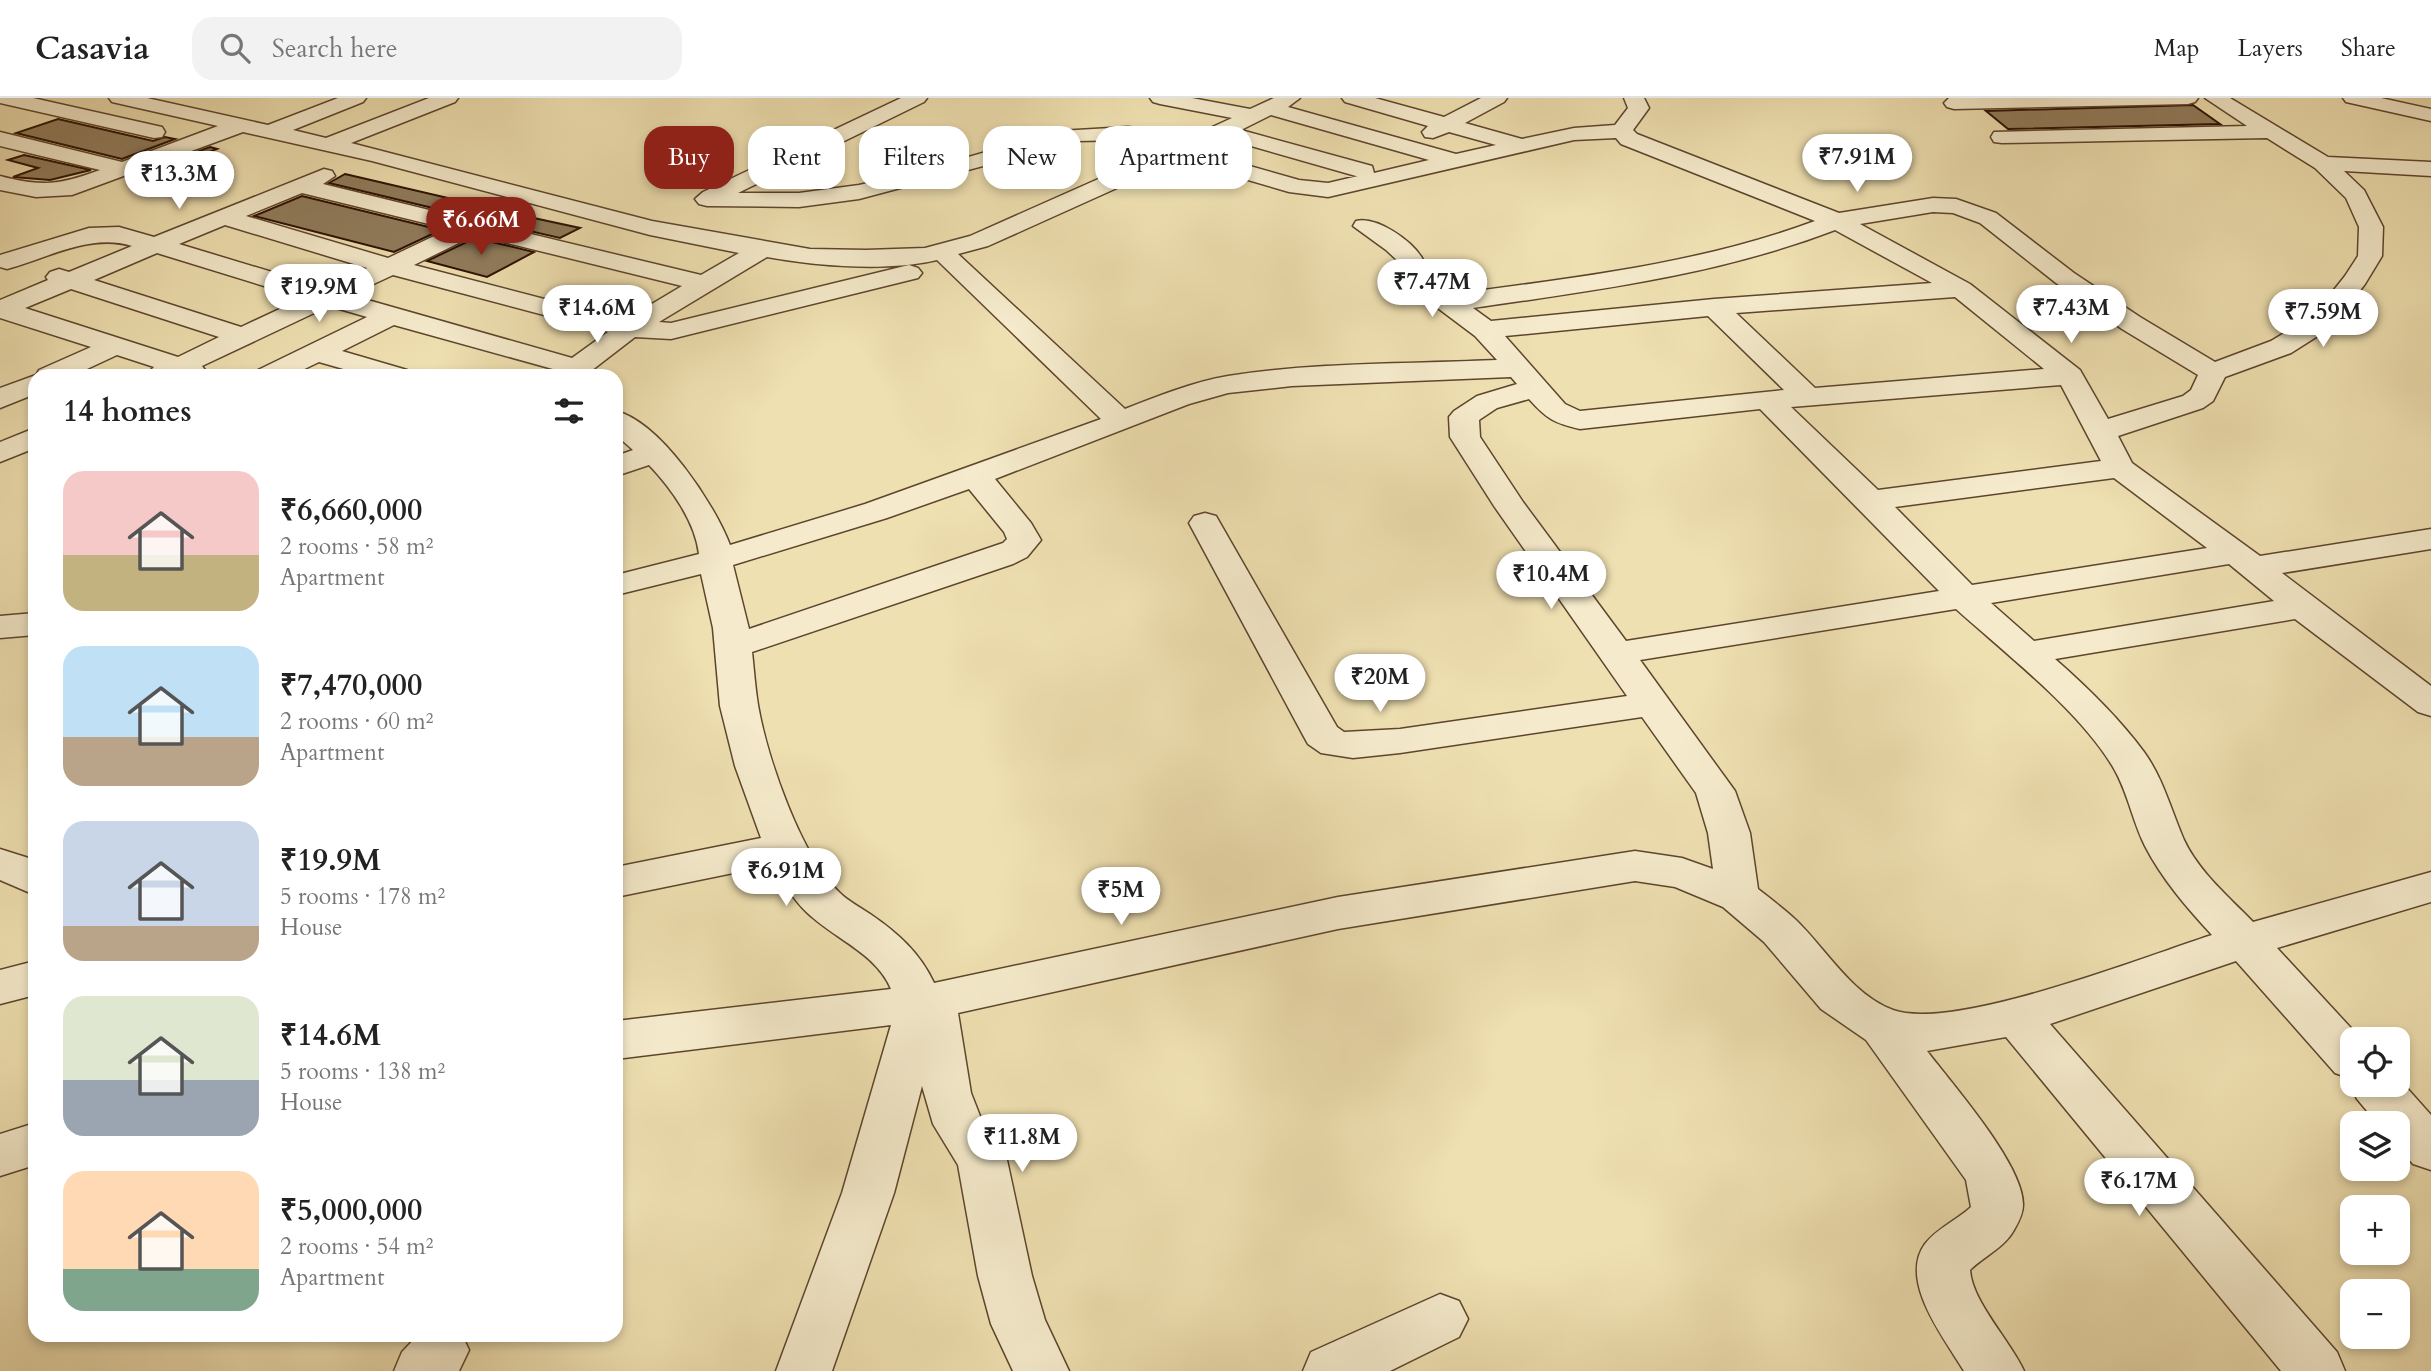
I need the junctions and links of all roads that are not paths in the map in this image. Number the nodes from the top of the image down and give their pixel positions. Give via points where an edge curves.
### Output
1 (6, 98) edge
2 (119, 98) edge
3 (356, 98) edge
4 (448, 98) edge
5 (916, 98) edge
6 (1160, 98) edge
7 (1352, 98) edge
8 (1460, 98) edge
9 (1634, 98) edge
10 (2188, 98) edge
11 (2215, 98) edge
12 (2353, 98) edge
13 (2419, 98) edge
14 (2431, 101) edge
15 (1954, 103) dead end
16 (1496, 105) edge
17 (1271, 107) edge
18 (2239, 115) junction
19 (2431, 115) edge
20 (1979, 119) dead end
21 (1540, 123) dead end
22 (1447, 125) junction
23 (239, 126) junction
24 (1232, 126) edge
25 (1620, 131) junction
26 (270, 132) junction
27 (1095, 132) edge
28 (2269, 132) junction
29 (2003, 136) dead end
30 (1560, 137) junction
31 (0, 139) edge
32 (1252, 139) edge
33 (198, 141) junction
34 (327, 145) junction
35 (1407, 146) junction
36 (1523, 146) junction
37 (375, 155) junction
38 (1458, 161) junction
39 (2323, 163) junction
40 (123, 169) junction
41 (2431, 169) edge
42 (1364, 171) junction
43 (1252, 174) edge
44 (0, 183) edge
45 (301, 186) junction
46 (1345, 186) junction
47 (1095, 189) edge
48 (534, 198) junction
49 (707, 199) junction
50 (223, 217) junction
51 (1837, 221) junction
52 (1365, 226) dead end
53 (473, 227) junction
54 (650, 228) junction
55 (154, 245) junction
56 (760, 251) junction
57 (951, 254) junction
58 (4, 260) edge
59 (388, 266) junction
60 (69, 281) junction
61 (705, 284) junction
62 (1961, 289) junction
63 (324, 296) junction
64 (1451, 303) junction
65 (1714, 307) junction
66 (0, 309) edge
67 (391, 316) junction
68 (629, 329) junction
69 (1485, 330) junction
70 (243, 336) junction
71 (116, 346) junction
72 (317, 352) junction
73 (65, 369) edge
74 (166, 369) edge
75 (174, 369) edge
76 (282, 369) edge
77 (374, 369) edge
78 (568, 369) edge
79 (582, 369) edge
80 (2213, 372) junction
81 (2070, 376) junction
82 (1526, 378) junction
83 (1808, 397) junction
84 (1767, 400) junction
85 (1120, 420) junction
86 (623, 427) edge
87 (2099, 432) junction
88 (28, 440) edge
89 (655, 452) junction
90 (0, 453) edge
91 (623, 464) edge
92 (2120, 468) junction
93 (976, 477) junction
94 (1871, 501) junction
95 (1205, 523) dead end
96 (2431, 539) edge
97 (715, 560) junction
98 (2245, 560) junction
99 (623, 583) edge
100 (1963, 596) junction
101 (2302, 607) junction
102 (28, 625) edge
103 (0, 627) edge
104 (733, 646) junction
105 (1617, 653) junction
106 (2025, 653) junction
107 (1653, 704) junction
108 (2431, 704) edge
109 (785, 848) junction
110 (623, 881) edge
111 (2431, 887) edge
112 (1738, 896) junction
113 (2244, 942) junction
114 (28, 980) edge
115 (0, 987) edge
116 (927, 1002) junction
117 (2016, 1017) junction
118 (1883, 1027) junction
119 (623, 1040) edge
120 (2340, 1047) edge
121 (2385, 1097) edge
122 (28, 1146) edge
123 (2431, 1149) edge
124 (0, 1155) edge
125 (1440, 1319) dead end
126 (804, 1371) edge
127 (1041, 1371) edge
128 (1331, 1371) edge
129 (1996, 1371) edge
130 (2317, 1371) edge

1 - 33 street
2 - 23 street
3 - 26 street
4 - 34 street
5 - 49 street
6 - 17 street
7 - 22 street
8 - 16 street
9 - 25 street via 1639,108
10 - 15 street
11 - 18 street
12 - 19 street
13 - 14 street
16 - 22 street
17 - 24 street
17 - 35 street
18 - 20 street
18 - 28 street
21 - 30 street
22 - 35 street
22 - 36 street
23 - 26 street
23 - 33 street
25 - 30 street
25 - 51 street via 1629,139
26 - 34 street
27 - 49 street via 1059,137 830,197
28 - 29 street
28 - 39 street
30 - 36 street
31 - 40 street
32 - 42 street
33 - 40 street
34 - 37 street
35 - 38 street
35 - 42 street
36 - 38 street
37 - 45 street
37 - 48 street
38 - 46 street
39 - 41 street
39 - 80 street via 2356,195 2371,227 2370,256 2323,321 2281,347
40 - 44 street via 50,192
42 - 46 street
43 - 46 street via 1305,189
45 - 50 street
45 - 53 street
47 - 57 street
48 - 53 street
48 - 54 street
49 - 54 street
50 - 55 street
50 - 59 street
51 - 62 street
51 - 64 street via 1776,244 1701,264
51 - 80 street via 1933,205 1970,209 2132,323
52 - 64 street via 1395,245 1411,260 1427,289
53 - 59 street
53 - 61 street
54 - 56 street
55 - 58 street via 107,233
55 - 60 street
55 - 63 street
56 - 57 street via 866,258
56 - 61 street
57 - 68 street via 909,273 671,331
57 - 85 street
58 - 60 street
59 - 63 street
59 - 68 street
60 - 66 street
60 - 70 street
61 - 68 street
62 - 65 street
62 - 81 street
63 - 67 street
63 - 70 street
64 - 69 street
65 - 69 street
65 - 83 street
66 - 71 street
67 - 72 street
67 - 78 street
68 - 79 street
69 - 82 street
70 - 75 street
71 - 73 street
71 - 74 street
72 - 76 street
72 - 77 street
80 - 87 street via 2203,395 2193,402
81 - 83 street
81 - 87 street
82 - 84 street via 1555,410 1580,420
82 - 85 street via 1292,377 1226,385
82 - 105 street via 1464,417 1465,437
83 - 84 street
84 - 94 street
85 - 93 street
86 - 89 street
87 - 92 street
88 - 90 street
89 - 91 street
89 - 97 street via 680,477 716,552
92 - 94 street
92 - 98 street
93 - 97 street
93 - 104 street via 1019,530 1024,540 1014,550
94 - 100 street
95 - 107 street via 1322,735 1335,744 1400,741
96 - 98 street
97 - 99 street
97 - 104 street
98 - 100 street
98 - 101 street
100 - 105 street
100 - 106 street
101 - 106 street
101 - 108 street
102 - 103 street
104 - 109 street via 739,706
105 - 107 street
106 - 113 street via 2082,703 2130,761 2165,844 2196,890
107 - 112 street via 1715,791 1729,833
109 - 110 street
109 - 116 street via 825,905 873,938 905,969
111 - 113 street
112 - 116 street via 1682,873 1635,866 1338,914
112 - 118 street via 1780,930 1837,997
113 - 117 street
113 - 120 street
114 - 115 street
116 - 119 street
116 - 126 street
116 - 127 street via 947,1093 958,1124 982,1160 1018,1324
117 - 118 street via 1933,1033
117 - 130 street
118 - 129 street via 1987,1170 1998,1194 1998,1209 1990,1224 1956,1246 1943,1262 1944,1285 1953,1304
121 - 123 street
122 - 124 street
125 - 128 street

